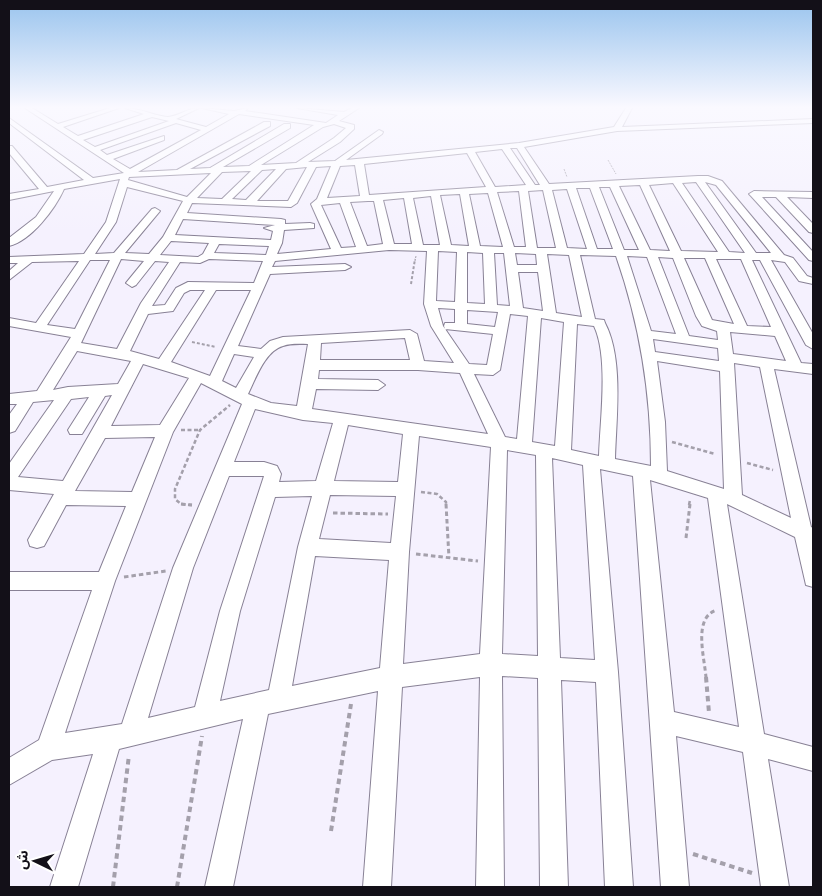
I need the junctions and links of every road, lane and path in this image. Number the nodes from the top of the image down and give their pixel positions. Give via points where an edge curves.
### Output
1 (469, 149) edge
2 (11, 150) edge
3 (49, 150) edge
4 (94, 150) edge
5 (129, 150) edge
6 (172, 150) edge
7 (220, 150) edge
8 (246, 150) edge
9 (255, 150) edge
10 (280, 150) edge
11 (322, 150) edge
12 (355, 150) edge
13 (462, 150) edge
14 (506, 150) edge
15 (522, 150) edge
16 (293, 155) dead end
17 (107, 158) junction
18 (359, 162) junction
19 (336, 164) junction
20 (313, 165) junction
21 (284, 166) junction
22 (297, 166) junction
23 (273, 167) junction
24 (255, 168) junction
25 (219, 170) junction
26 (178, 172) junction
27 (127, 177) junction
28 (698, 179) junction
29 (675, 180) junction
30 (91, 181) junction
31 (643, 182) junction
32 (613, 184) junction
33 (594, 185) junction
34 (61, 186) junction
35 (571, 186) junction
36 (547, 188) junction
37 (44, 189) junction
38 (528, 189) junction
39 (494, 191) junction
40 (464, 192) junction
41 (435, 193) junction
42 (10, 194) edge
43 (778, 194) junction
44 (802, 194) junction
45 (408, 195) junction
46 (813, 195) edge
47 (378, 198) junction
48 (365, 199) junction
49 (189, 200) junction
50 (344, 200) junction
51 (321, 201) junction
52 (223, 203) junction
53 (248, 204) junction
54 (290, 205) junction
55 (813, 206) edge
56 (155, 211) dead end
57 (177, 221) junction
58 (310, 226) junction
59 (279, 229) junction
60 (813, 230) edge
61 (168, 238) junction
62 (216, 240) junction
63 (9, 243) edge
64 (277, 243) junction
65 (389, 248) junction
66 (418, 248) junction
67 (433, 248) junction
68 (337, 249) junction
69 (446, 249) junction
70 (363, 250) junction
71 (469, 250) junction
72 (488, 250) junction
73 (509, 251) junction
74 (537, 251) junction
75 (568, 252) junction
76 (593, 252) junction
77 (620, 253) junction
78 (649, 254) junction
79 (677, 255) junction
80 (709, 255) junction
81 (117, 256) junction
82 (207, 256) junction
83 (726, 256) junction
84 (754, 256) junction
85 (153, 257) junction
86 (780, 257) junction
87 (87, 258) junction
88 (177, 258) junction
89 (271, 258) junction
90 (813, 258) edge
91 (9, 260) edge
92 (28, 260) junction
93 (345, 267) dead end
94 (513, 268) junction
95 (544, 269) junction
96 (266, 271) junction
97 (9, 277) edge
98 (132, 283) dead end
99 (812, 283) edge
100 (411, 284) dead end
101 (212, 286) junction
102 (259, 287) junction
103 (430, 304) junction
104 (463, 305) junction
105 (491, 308) junction
106 (143, 310) junction
107 (511, 310) junction
108 (535, 313) junction
109 (550, 315) junction
110 (571, 318) junction
111 (589, 320) junction
112 (9, 322) edge
113 (437, 326) junction
114 (39, 327) junction
115 (461, 327) junction
116 (723, 327) junction
117 (742, 328) junction
118 (500, 331) junction
119 (778, 332) junction
120 (645, 334) junction
121 (684, 339) junction
122 (75, 340) junction
123 (178, 340) junction
124 (315, 340) junction
125 (813, 345) edge
126 (230, 349) junction
127 (122, 353) junction
128 (264, 354) junction
129 (648, 355) junction
130 (726, 356) junction
131 (139, 358) junction
132 (766, 363) junction
133 (162, 365) junction
134 (312, 365) junction
135 (418, 365) junction
136 (796, 367) junction
137 (465, 369) junction
138 (813, 369) edge
139 (198, 376) junction
140 (213, 384) junction
141 (310, 384) junction
142 (378, 385) dead end
143 (123, 389) junction
144 (100, 390) junction
145 (68, 392) junction
146 (35, 396) junction
147 (9, 399) edge
148 (244, 400) junction
149 (303, 414) junction
150 (342, 419) junction
151 (9, 427) edge
152 (412, 428) junction
153 (76, 430) dead end
154 (165, 430) junction
155 (100, 432) junction
156 (659, 438) junction
157 (499, 442) junction
158 (524, 446) junction
159 (553, 452) junction
160 (732, 459) junction
161 (599, 462) junction
162 (222, 469) junction
163 (650, 473) junction
164 (792, 475) junction
165 (9, 477) edge
166 (9, 483) edge
167 (691, 484) junction
168 (325, 488) junction
169 (406, 489) junction
170 (268, 490) junction
171 (64, 493) junction
172 (725, 495) junction
173 (138, 499) junction
174 (207, 506) junction
175 (317, 513) junction
176 (403, 514) junction
177 (809, 535) edge
178 (686, 538) dead end
179 (37, 540) dead end
180 (307, 547) junction
181 (399, 552) junction
182 (449, 558) junction
183 (494, 562) junction
184 (182, 568) junction
185 (813, 578) edge
186 (9, 581) edge
187 (105, 581) junction
188 (733, 606) junction
189 (492, 664) junction
190 (550, 668) junction
191 (607, 672) junction
192 (391, 677) junction
193 (354, 686) junction
194 (268, 702) junction
195 (206, 716) junction
196 (664, 722) junction
197 (710, 731) junction
198 (121, 736) junction
199 (754, 743) junction
200 (48, 748) junction
201 (813, 759) edge
202 (9, 772) edge
203 (331, 831) dead end
204 (672, 848) junction
205 (775, 884) edge
206 (64, 887) edge
207 (113, 887) edge
208 (177, 887) edge
209 (219, 887) edge
210 (377, 887) edge
211 (490, 887) edge
212 (554, 887) edge
213 (619, 887) edge
214 (675, 887) edge

1 - 39 street
2 - 37 street
3 - 30 street
4 - 17 street
5 - 17 street
6 - 27 street
7 - 26 street
8 - 25 street
9 - 25 street
10 - 24 street
11 - 22 street
12 - 19 street
13 - 18 street
14 - 38 street
15 - 36 street
16 - 23 street
17 - 27 street
18 - 19 street
18 - 48 street
19 - 20 street
19 - 51 street
20 - 22 street
20 - 54 street
21 - 22 street
21 - 23 street
21 - 53 street
23 - 24 street
24 - 25 street
24 - 52 street
25 - 26 street
25 - 49 street
26 - 27 street
27 - 30 street
27 - 49 street
27 - 87 street via 111,222
28 - 29 street
28 - 84 street
28 - 86 street via 719,182
29 - 31 street
29 - 83 street
30 - 34 street
31 - 32 street
31 - 79 street
32 - 33 street
32 - 78 street
33 - 35 street
33 - 77 street
34 - 37 street
34 - 63 street via 46,215
35 - 36 street
35 - 76 street
36 - 38 street
36 - 75 street
37 - 42 street
38 - 39 street
38 - 74 street
39 - 40 street
39 - 73 street
40 - 41 street
40 - 71 street
41 - 45 street
41 - 69 street
43 - 44 street
43 - 60 street
43 - 90 street via 754,194
44 - 46 street
44 - 55 street
45 - 47 street
45 - 66 street
47 - 48 street
47 - 65 street
48 - 50 street
49 - 52 street
49 - 57 street
50 - 51 street
50 - 70 street
51 - 68 street via 316,204
52 - 53 street
53 - 54 street
54 - 58 street
56 - 81 street
57 - 59 street
57 - 61 street
58 - 59 street
58 - 68 street
59 - 64 street
61 - 62 street
61 - 85 street
62 - 64 street
62 - 82 street
64 - 89 street
65 - 66 street
65 - 70 street
66 - 67 street
66 - 100 path
67 - 69 street
67 - 103 street
68 - 70 street
68 - 89 street
69 - 71 street
71 - 72 street
71 - 104 street
72 - 73 street
72 - 105 street
73 - 74 street
73 - 94 street
74 - 75 street
74 - 95 street
75 - 76 street
75 - 111 street
76 - 77 street
77 - 78 street
77 - 120 street
78 - 79 street
78 - 121 street
79 - 80 street
79 - 116 street via 702,316 711,325
80 - 83 street
80 - 117 street
81 - 85 street
81 - 87 street
81 - 122 street
82 - 88 street via 200,260
82 - 89 street
83 - 84 street
84 - 86 street
84 - 119 street
84 - 125 street
85 - 88 street
85 - 98 street
86 - 99 street via 790,260 799,275
87 - 92 street
87 - 114 street
88 - 106 street
89 - 96 street
91 - 92 street
92 - 97 street
93 - 96 street
94 - 95 street
94 - 107 street
95 - 109 street
96 - 102 street
101 - 102 street
101 - 106 street via 184,287 169,308
101 - 123 street
102 - 126 street
103 - 104 street
103 - 113 street
104 - 105 street
104 - 115 street
105 - 107 street
106 - 127 street
107 - 108 street
107 - 118 street
108 - 109 street
108 - 158 street
109 - 110 street
110 - 111 street
110 - 159 street
111 - 161 street via 598,323 605,334 607,353
112 - 114 street
113 - 115 street
113 - 137 street
114 - 122 street
115 - 118 street
116 - 117 street
116 - 130 street
117 - 119 street
118 - 137 street via 493,370
119 - 136 street
120 - 121 street
120 - 129 street
121 - 130 street
122 - 127 street
122 - 146 street
123 - 126 path
123 - 133 street
124 - 128 street via 274,343
124 - 134 street
124 - 135 street via 410,334
126 - 128 street
126 - 140 street
127 - 131 street
128 - 148 street
129 - 130 street
129 - 156 street
130 - 132 street
130 - 160 street
131 - 133 street
131 - 143 street
132 - 136 street
132 - 164 street
133 - 139 street
134 - 135 street
134 - 141 street
135 - 137 street
136 - 138 street
137 - 157 street
139 - 140 street
139 - 154 street
140 - 148 street
141 - 142 street
141 - 149 street
143 - 144 street
143 - 155 street
144 - 145 street
144 - 153 street
145 - 146 street
145 - 165 street
146 - 147 street
146 - 151 street
148 - 149 street
148 - 162 street
148 - 174 path via 200,430 175,489 175,499 181,504
149 - 150 street
150 - 152 street
150 - 168 street
152 - 157 street
152 - 169 street
154 - 155 street
154 - 173 street
155 - 171 street
156 - 160 path
156 - 163 street
157 - 158 street
157 - 183 street
158 - 159 street
159 - 161 street
159 - 190 street
160 - 164 path
160 - 172 street
161 - 163 street
161 - 191 street
162 - 170 street via 269,470 273,474
162 - 174 street
163 - 167 street
163 - 196 street
164 - 177 street
166 - 171 street
167 - 172 street
167 - 178 path
168 - 169 street
168 - 170 street
168 - 175 street
169 - 176 street
169 - 182 path via 437,494 446,502
170 - 195 street via 230,611
171 - 173 street
171 - 179 street
172 - 177 street
172 - 188 street
173 - 187 street
174 - 184 street
175 - 176 path
175 - 180 street
176 - 181 street
177 - 185 street
180 - 181 street
180 - 194 street
181 - 182 path
181 - 192 street
182 - 183 path
183 - 189 street
184 - 187 path
184 - 198 street
186 - 187 street
187 - 200 street
188 - 197 path via 710,612 702,626
188 - 199 street
189 - 190 street
189 - 192 street
189 - 211 street
190 - 191 street
190 - 212 street
191 - 213 street
192 - 193 street
192 - 210 street
193 - 194 street
193 - 203 path
194 - 195 street
194 - 209 street
195 - 198 street
195 - 208 path
196 - 197 street
196 - 204 street
197 - 199 street
198 - 200 street
198 - 206 street
198 - 207 path
199 - 201 street
199 - 205 street
200 - 202 street
204 - 205 path
204 - 214 street

